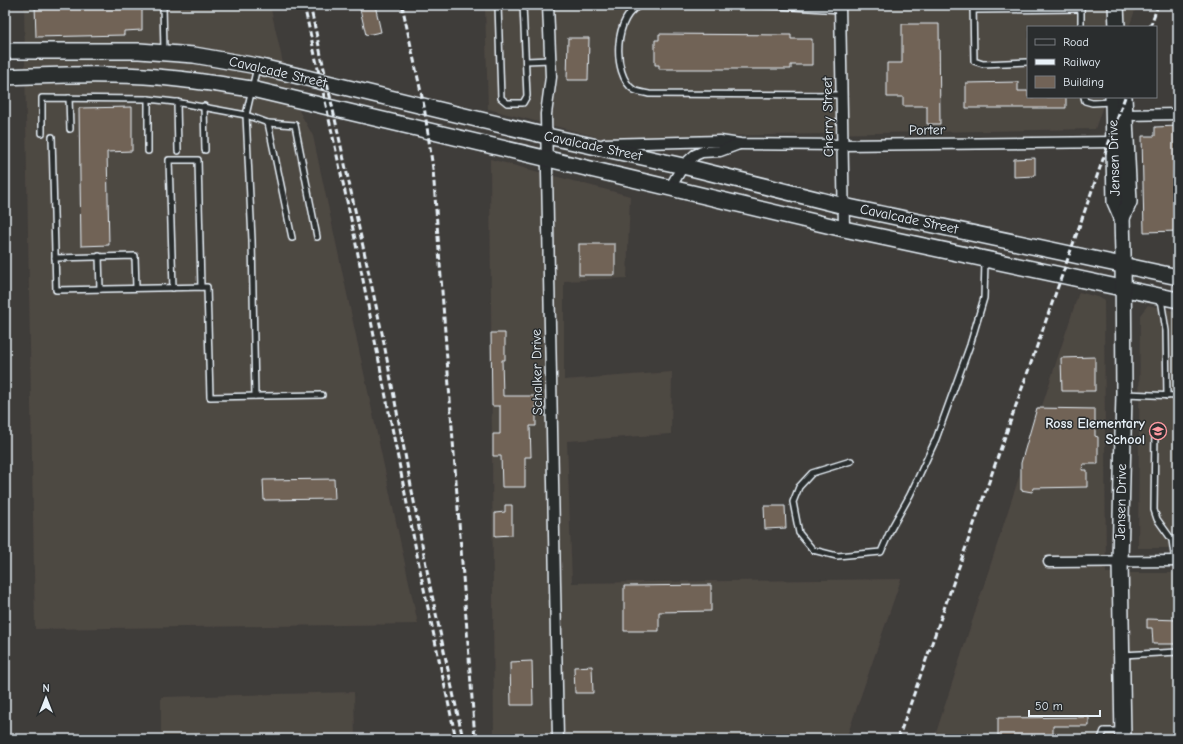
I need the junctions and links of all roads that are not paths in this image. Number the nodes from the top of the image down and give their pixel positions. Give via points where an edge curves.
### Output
1 (163, 5) edge
2 (498, 5) edge
3 (522, 5) edge
4 (548, 5) edge
5 (642, 5) edge
6 (762, 5) edge
7 (1116, 5) edge
8 (1081, 7) edge
9 (840, 8) edge
10 (973, 8) edge
11 (1081, 26) edge
12 (1117, 26) edge
13 (111, 50) junction
14 (5, 51) edge
15 (164, 52) junction
16 (550, 60) junction
17 (526, 61) junction
18 (1027, 62) edge
19 (257, 66) junction
20 (111, 74) junction
21 (5, 77) edge
22 (252, 89) junction
23 (842, 95) junction
24 (69, 98) junction
25 (390, 98) junction
26 (1084, 98) edge
27 (148, 99) junction
28 (1116, 99) edge
29 (177, 102) junction
30 (204, 106) junction
31 (1178, 114) edge
32 (246, 115) junction
33 (1125, 116) junction
34 (384, 119) junction
35 (268, 123) junction
36 (70, 129) dead end
37 (42, 133) dead end
38 (547, 136) junction
39 (52, 137) dead end
40 (1114, 142) junction
41 (583, 144) junction
42 (740, 144) junction
43 (842, 145) junction
44 (205, 150) dead end
45 (148, 151) dead end
46 (178, 151) dead end
47 (547, 159) junction
48 (683, 166) junction
49 (670, 188) junction
50 (844, 206) junction
51 (1122, 218) junction
52 (844, 229) junction
53 (317, 237) dead end
54 (292, 238) dead end
55 (99, 256) junction
56 (55, 258) junction
57 (985, 258) junction
58 (1123, 264) junction
59 (1178, 276) edge
60 (136, 288) junction
61 (173, 288) junction
62 (201, 288) junction
63 (1123, 288) junction
64 (100, 289) junction
65 (1161, 296) junction
66 (1178, 300) edge
67 (1124, 394) junction
68 (322, 395) dead end
69 (255, 396) junction
70 (1167, 396) junction
71 (1178, 396) edge
72 (1155, 432) dead end
73 (851, 461) dead end
74 (1120, 561) junction
75 (1176, 561) edge
76 (1049, 562) dead end
77 (1178, 652) edge
78 (1121, 655) junction
79 (1123, 735) edge
80 (558, 739) edge
81 (1101, 739) edge

1 - 15 lane
2 - 17 lane via 503,101 507,103 526,100
3 - 17 lane
4 - 16 street, Schalker Drive
5 - 23 lane via 627,17 620,33 620,66 634,90 649,94
6 - 9 lane
7 - 12 main road
8 - 10 lane
8 - 11 lane
9 - 23 street, Cherry Street
10 - 18 lane via 974,61 983,64
13 - 14 main road, Cavalcade Street
13 - 15 main road, Cavalcade Street
13 - 20 main road
15 - 19 main road, Cavalcade Street
16 - 17 lane
16 - 38 street, Schalker Drive
19 - 22 lane
19 - 25 main road, Cavalcade Street
20 - 21 main road, Cavalcade Street
20 - 22 main road, Cavalcade Street via 180,78
22 - 32 lane
22 - 34 main road, Cavalcade Street
23 - 43 street, Cherry Street
24 - 27 lane
24 - 36 lane
24 - 37 lane via 42,98
25 - 34 main road
25 - 38 main road, Cavalcade Street
26 - 28 lane via 1085,101 1092,103
27 - 29 lane
27 - 45 lane
28 - 33 main road, Jensen Drive
28 - 40 main road, Jensen Drive
29 - 30 lane
29 - 46 lane
30 - 32 lane
30 - 44 lane
31 - 33 street
32 - 35 lane
32 - 69 lane
33 - 51 main road, Jensen Drive via 1129,202
34 - 47 main road, Cavalcade Street
35 - 53 lane via 295,125
35 - 54 lane
38 - 41 main road, Cavalcade Street
38 - 47 street, Schalker Drive
39 - 56 lane
40 - 43 street, Porter
40 - 51 main road, Jensen Drive via 1115,202
41 - 42 street, Porter via 720,141
41 - 48 main road, Cavalcade Street
42 - 43 street, Porter
42 - 48 street, Porter via 720,151 694,155
43 - 50 street, Cherry Street
47 - 49 main road, Cavalcade Street
47 - 80 street, Schalker Drive
48 - 49 street, Porter
48 - 50 main road, Cavalcade Street
49 - 52 main road, Cavalcade Street
50 - 52 street, Cherry Street
50 - 58 main road, Cavalcade Street
51 - 58 main road, Jensen Drive
52 - 57 main road, Cavalcade Street
55 - 56 lane
55 - 60 lane via 135,256
55 - 64 lane
56 - 64 lane via 56,290
57 - 63 main road, Cavalcade Street
57 - 73 lane via 984,298 970,345 936,439 881,552 837,556 813,550 799,533 793,502 799,487 812,473
58 - 59 main road, Cavalcade Street
58 - 63 main road, Jensen Drive
60 - 61 lane
60 - 64 lane
61 - 62 lane
61 - 62 lane via 169,160 198,160
62 - 69 lane via 207,287 210,397
63 - 65 main road, Cavalcade Street
63 - 67 main road, Jensen Drive
65 - 66 main road, Cavalcade Street
65 - 70 lane via 1166,331
67 - 70 lane
67 - 74 main road, Jensen Drive
68 - 69 lane
70 - 71 lane
72 - 75 lane via 1154,510 1170,536
74 - 75 street
74 - 76 street
74 - 78 main road, Jensen Drive
77 - 78 lane
78 - 79 main road, Jensen Drive
79 - 81 lane via 1104,731

